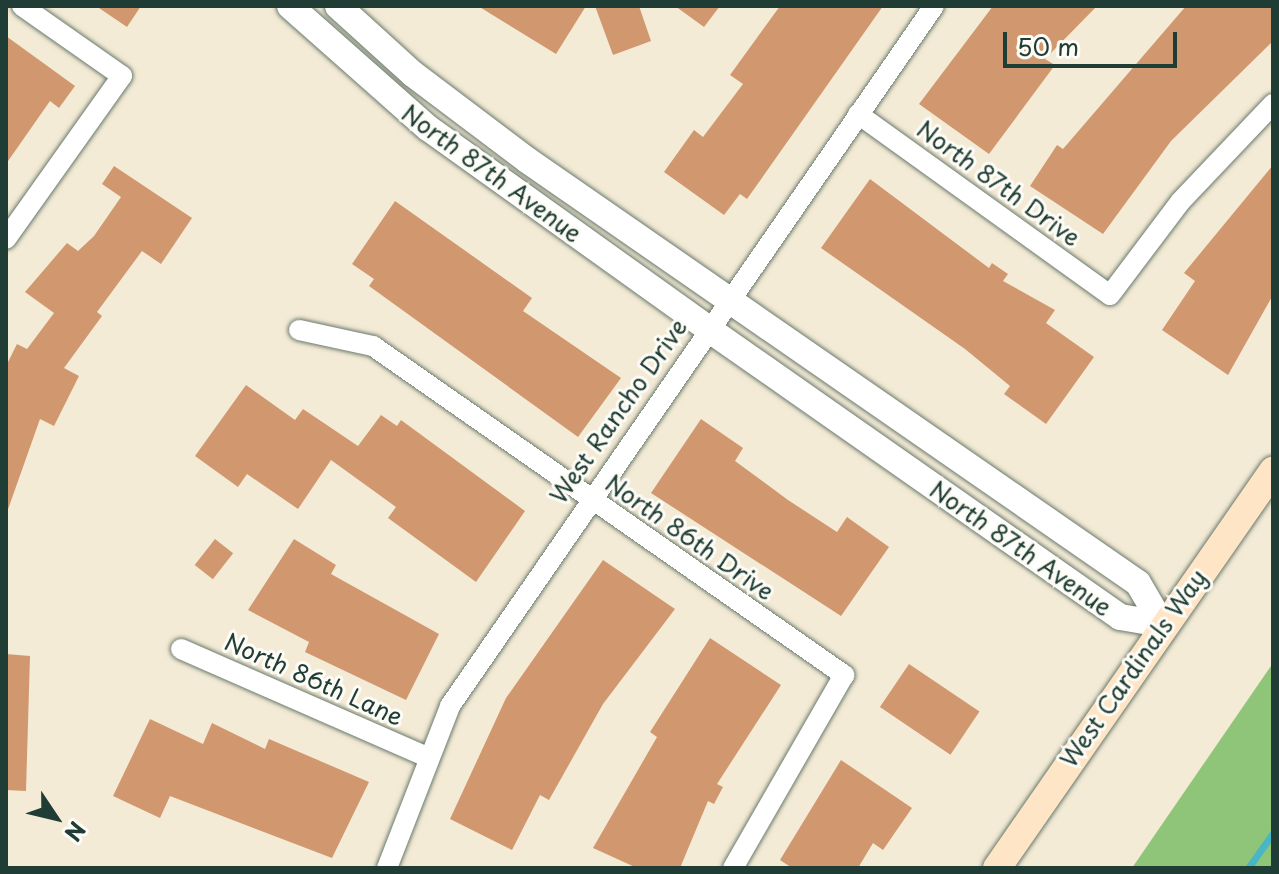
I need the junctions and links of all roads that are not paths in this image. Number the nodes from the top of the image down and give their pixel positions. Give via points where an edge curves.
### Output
1 (22, 6) edge
2 (290, 6) edge
3 (338, 6) edge
4 (934, 6) edge
5 (1273, 104) edge
6 (858, 114) junction
7 (6, 239) edge
8 (728, 300) junction
9 (707, 328) junction
10 (299, 330) dead end
11 (1273, 471) edge
12 (589, 499) junction
13 (1162, 624) junction
14 (181, 649) dead end
15 (425, 756) junction
16 (387, 868) edge
17 (733, 868) edge
18 (997, 868) edge

1 - 7 street via 122,76
2 - 9 street, North 87th Avenue via 397,104
3 - 8 street, North 87th Avenue via 413,74
4 - 6 street, West Rancho Drive
5 - 6 street, North 87th Drive via 1180,202 1110,295
6 - 8 street, West Rancho Drive
8 - 9 street, West Rancho Drive
8 - 13 street, North 87th Avenue via 1138,583
9 - 12 street, West Rancho Drive
9 - 13 street, North 87th Avenue via 1120,617
10 - 12 street, North 86th Drive via 373,346
11 - 13 main road, West Cardinals Way
12 - 15 street, West Rancho Drive via 450,706
12 - 17 street, North 86th Drive via 844,675
13 - 18 main road, West Cardinals Way
14 - 15 street, North 86th Lane
15 - 16 street, West Rancho Drive

